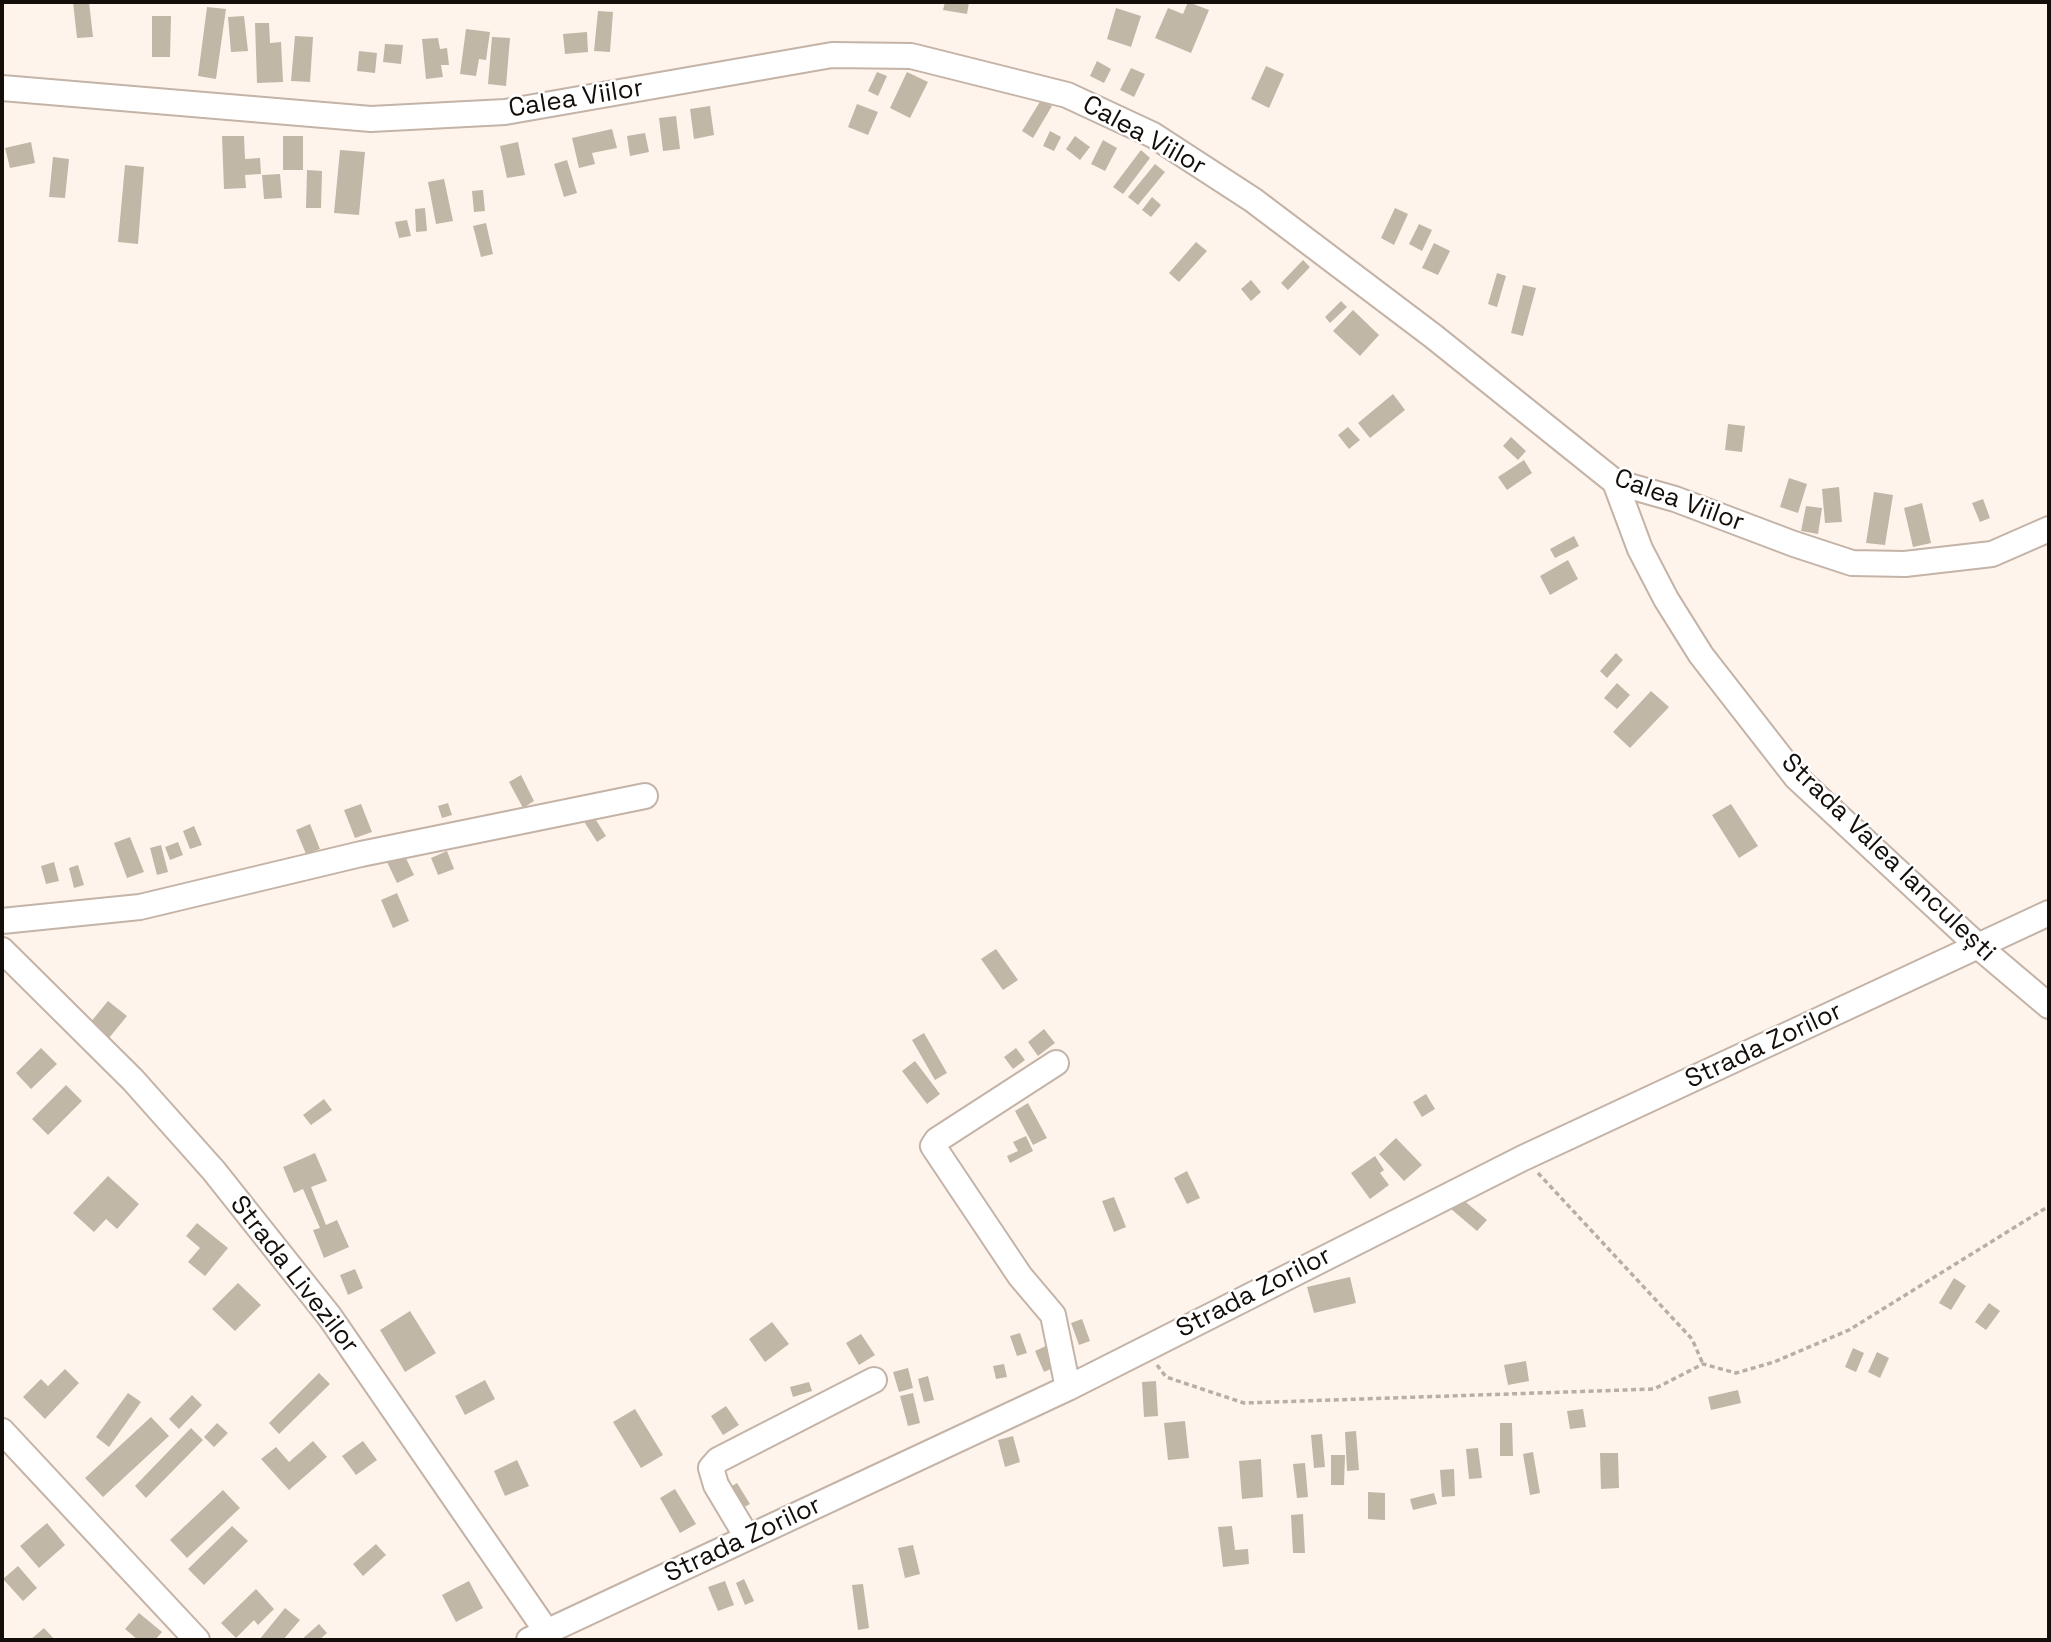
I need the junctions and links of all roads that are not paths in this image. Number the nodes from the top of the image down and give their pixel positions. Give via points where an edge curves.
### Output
1 (2, 88) edge
2 (1615, 482) junction
3 (2049, 529) edge
4 (645, 796) dead end
5 (2049, 913) edge
6 (2, 921) edge
7 (1978, 946) junction
8 (2, 950) edge
9 (2049, 1006) edge
10 (1056, 1063) dead end
11 (874, 1380) dead end
12 (1068, 1388) junction
13 (2, 1432) edge
14 (747, 1537) junction
15 (538, 1636) edge
16 (197, 1640) edge

1 - 2 street, Calea Viilor via 371,119 505,112 832,55 911,55 1067,94 1153,135 1253,200
2 - 3 street, Calea Viilor via 1852,563 1905,564 1992,554
2 - 7 street, Strada Valea Ianculești via 1640,548 1701,655 1796,777
4 - 6 street via 361,854 140,907
5 - 7 street, Strada Zorilor
7 - 9 street, Strada Valea Ianculești
7 - 12 street, Strada Zorilor via 1523,1158
8 - 15 street, Strada Livezilor via 133,1080 214,1171 330,1317
10 - 12 street via 933,1146 1020,1276 1053,1315
11 - 14 street via 711,1468
12 - 14 street, Strada Zorilor
13 - 16 street
14 - 15 street, Strada Zorilor

